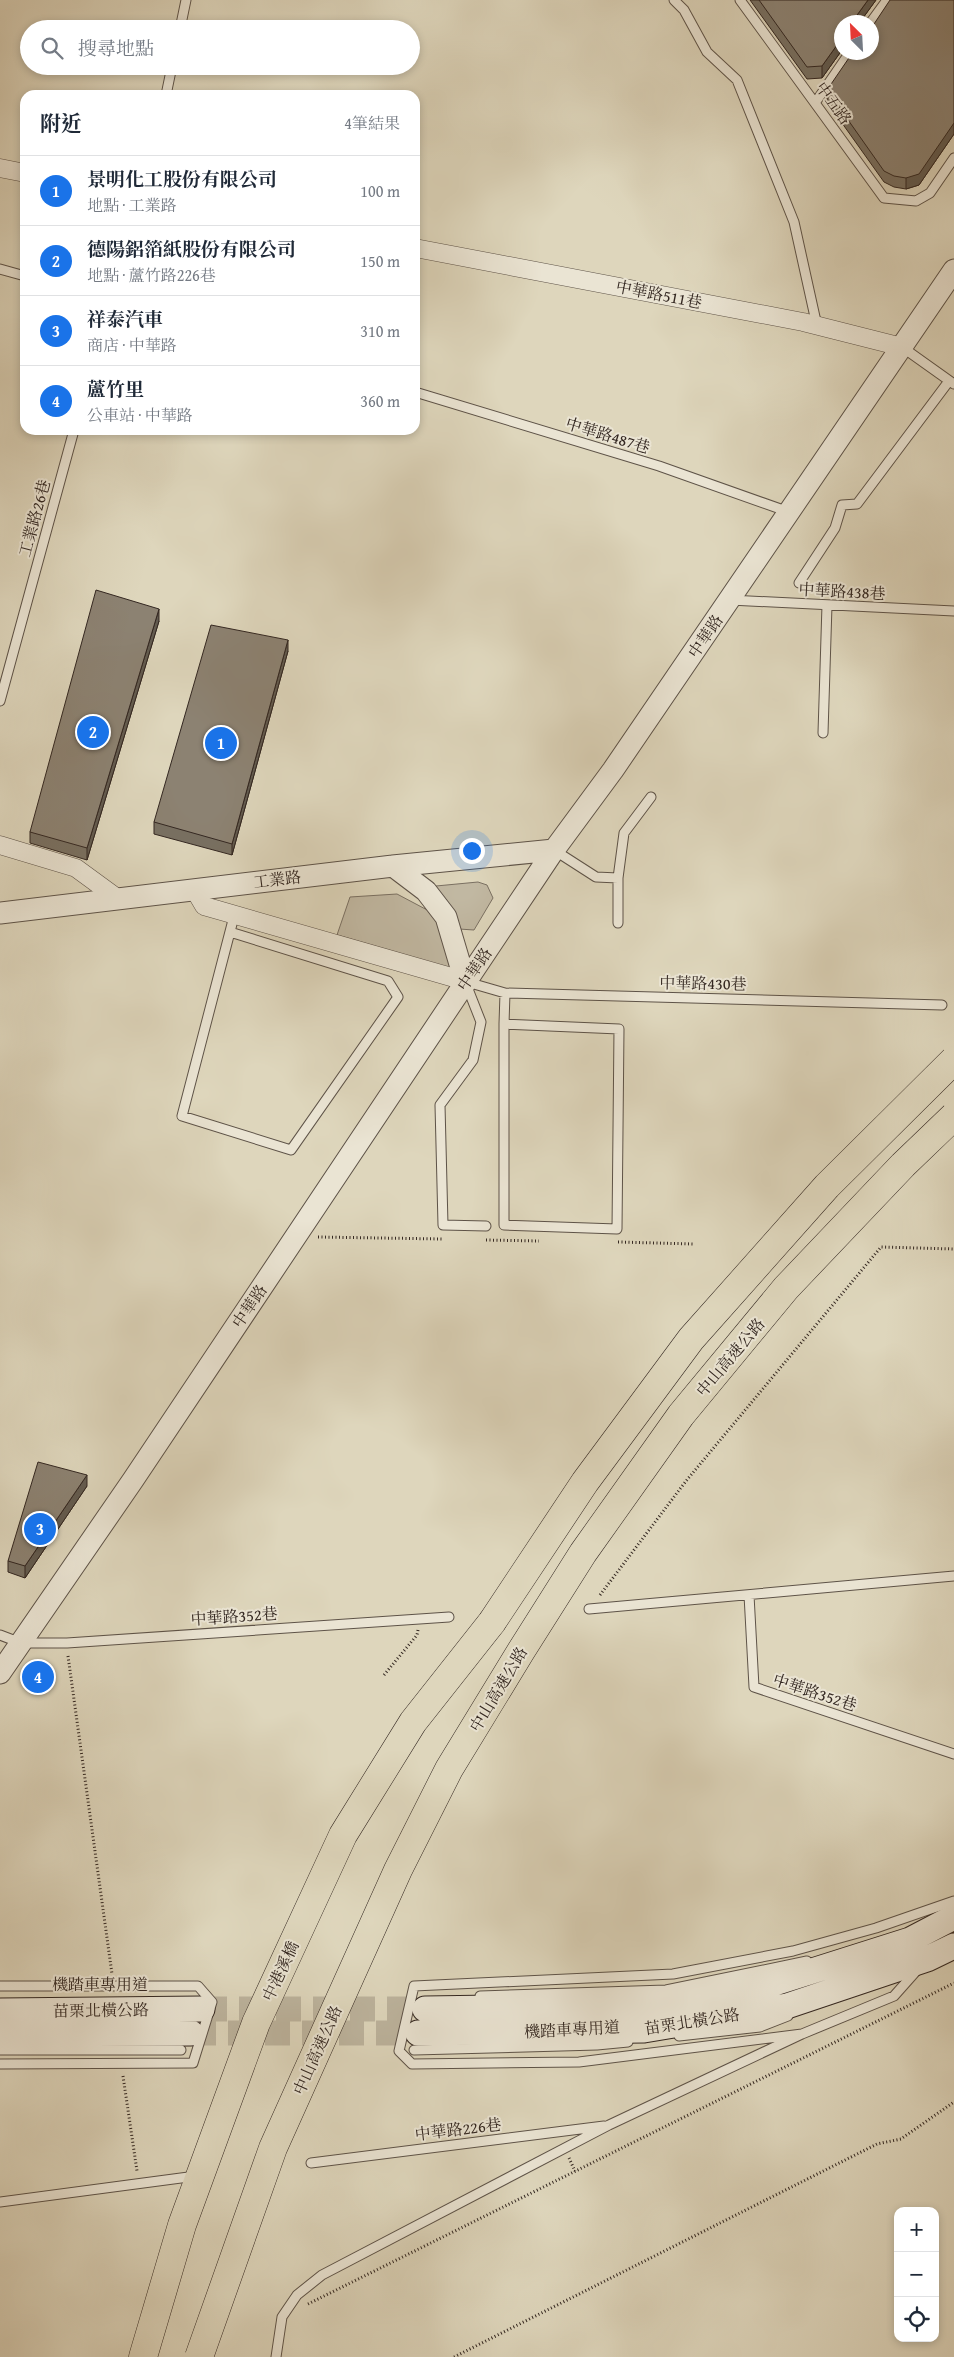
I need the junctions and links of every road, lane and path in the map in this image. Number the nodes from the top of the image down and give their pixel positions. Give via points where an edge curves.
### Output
1 (186, 0) edge
2 (674, 0) edge
3 (740, 0) edge
4 (887, 0) edge
5 (876, 15) edge
6 (182, 20) edge
7 (845, 60) edge
8 (170, 75) edge
9 (167, 90) edge
10 (815, 103) junction
11 (954, 158) edge
12 (0, 168) edge
13 (20, 172) edge
14 (420, 249) edge
15 (0, 269) edge
16 (954, 270) edge
17 (20, 275) edge
18 (817, 326) junction
19 (902, 347) junction
20 (952, 383) edge
21 (420, 394) edge
22 (73, 435) edge
23 (790, 512) junction
24 (799, 583) dead end
25 (729, 600) junction
26 (827, 605) junction
27 (954, 611) edge
28 (0, 701) edge
29 (823, 733) dead end
30 (651, 797) dead end
31 (0, 845) edge
32 (554, 850) junction
33 (393, 866) junction
34 (618, 878) junction
35 (194, 889) junction
36 (117, 898) junction
37 (0, 913) edge
38 (234, 914) junction
39 (618, 923) dead end
40 (230, 932) junction
41 (465, 981) junction
42 (505, 993) junction
43 (942, 1005) dead end
44 (504, 1024) junction
45 (954, 1060) edge
46 (954, 1116) edge
47 (486, 1226) dead end
48 (295, 1237) junction
49 (444, 1239) dead end
50 (484, 1240) dead end
51 (544, 1241) dead end
52 (613, 1242) dead end
53 (693, 1244) dead end
54 (954, 1248) edge
55 (954, 1576) edge
56 (749, 1595) junction
57 (589, 1610) joint
58 (449, 1617) dead end
59 (419, 1619) junction
60 (0, 1635) edge
61 (21, 1642) junction
62 (66, 1643) junction
63 (0, 1672) edge
64 (384, 1674) dead end
65 (954, 1754) edge
66 (954, 1901) edge
67 (954, 1917) edge
68 (910, 1940) junction
69 (954, 1946) edge
70 (822, 1958) dead end
71 (927, 1959) junction
72 (812, 1960) dead end
73 (954, 1983) edge
74 (113, 1985) junction
75 (0, 1986) edge
76 (469, 1996) dead end
77 (202, 2009) tunnel mouth
78 (425, 2009) tunnel mouth
79 (0, 2011) edge
80 (0, 2034) edge
81 (802, 2034) junction
82 (664, 2038) dead end
83 (186, 2041) joint
84 (636, 2041) dead end
85 (416, 2042) joint
86 (0, 2050) edge
87 (122, 2063) junction
88 (0, 2064) edge
89 (954, 2102) edge
90 (609, 2125) junction
91 (311, 2163) dead end
92 (198, 2176) dead end
93 (139, 2184) junction
94 (0, 2202) edge
95 (282, 2317) junction
96 (143, 2357) edge
97 (199, 2357) edge
98 (276, 2357) edge
99 (454, 2357) edge

1 - 6 lane
2 - 18 lane via 684,10 707,52 737,80 794,222
3 - 10 lane, 中五路
4 - 5 lane
7 - 10 lane
8 - 9 lane
10 - 11 lane, 中五路 via 884,198 916,201 930,193
12 - 13 street
14 - 18 street, 中華路511巷
15 - 17 lane
16 - 19 street, 中華路
18 - 19 street, 中華路511巷
19 - 20 lane
19 - 23 street, 中華路
20 - 24 lane via 856,504 842,505 835,528
21 - 23 lane, 中華路487巷 via 659,466
22 - 28 lane, 工業路26巷
23 - 25 street, 中華路
25 - 26 lane, 中華路438巷
25 - 32 street, 中華路 via 619,762
26 - 27 lane, 中華路438巷
26 - 29 lane
30 - 34 lane via 624,833
31 - 36 street via 76,868
32 - 33 street, 工業路
32 - 34 lane via 596,877
32 - 41 street, 中華路
33 - 35 street, 工業路
33 - 41 street via 426,891 446,917
34 - 39 lane
35 - 36 street, 工業路
35 - 38 street via 204,906
36 - 37 street, 工業路
38 - 40 lane
38 - 41 street
40 - 40 lane via 182,1116 291,1150 398,997 388,981
41 - 42 lane, 中華路430巷
41 - 47 lane via 481,1022 473,1060 440,1105 442,1226
41 - 48 street, 中華路
42 - 43 lane, 中華路430巷
42 - 44 lane
44 - 44 lane via 504,1225 617,1229 619,1028
45 - 96 highway, 中港溪橋, bridge via 828,1186 691,1339 585,1482 492,1622 413,1722 343,1835 256,2023 182,2225
46 - 97 highway, 中山高速公路, bridge via 786,1288 681,1415 583,1553 449,1769 398,1870 273,2148
48 - 49 path
48 - 61 street, 中華路
50 - 51 path
52 - 53 path
54 - 57 path via 881,1247 686,1481
55 - 56 lane
56 - 57 lane
56 - 65 lane, 中華路352巷 via 754,1687
58 - 59 lane, 中華路352巷
59 - 62 lane, 中華路352巷
59 - 64 path via 417,1635
60 - 61 lane, 中華路352巷
61 - 62 lane, 中華路352巷
61 - 63 street, 中華路
62 - 74 path
66 - 81 lane via 876,1928 793,1951 673,1974 414,1986 399,2051 412,2064 579,2062
67 - 68 main road, 苗栗北橫公路
68 - 70 lane
68 - 78 main road, 苗栗北橫公路 via 768,1986 649,2006
69 - 71 main road, 苗栗北橫公路
71 - 81 lane via 894,1996
71 - 82 lane via 760,2028
71 - 85 main road, 苗栗北橫公路 via 787,2006 644,2030
72 - 76 lane via 666,1990
73 - 95 path
74 - 75 lane
74 - 87 lane via 198,1986 212,2002 193,2063
77 - 79 main road, 苗栗北橫公路
80 - 83 main road, 苗栗北橫公路
81 - 90 lane
83 - 86 lane
84 - 85 lane, 機踏車專用道 via 598,2045
87 - 88 lane
87 - 93 path
89 - 99 path via 901,2139 877,2144
90 - 91 lane, 中華路226巷
90 - 95 lane via 322,2275 297,2295
92 - 93 lane
93 - 94 lane
95 - 98 lane

